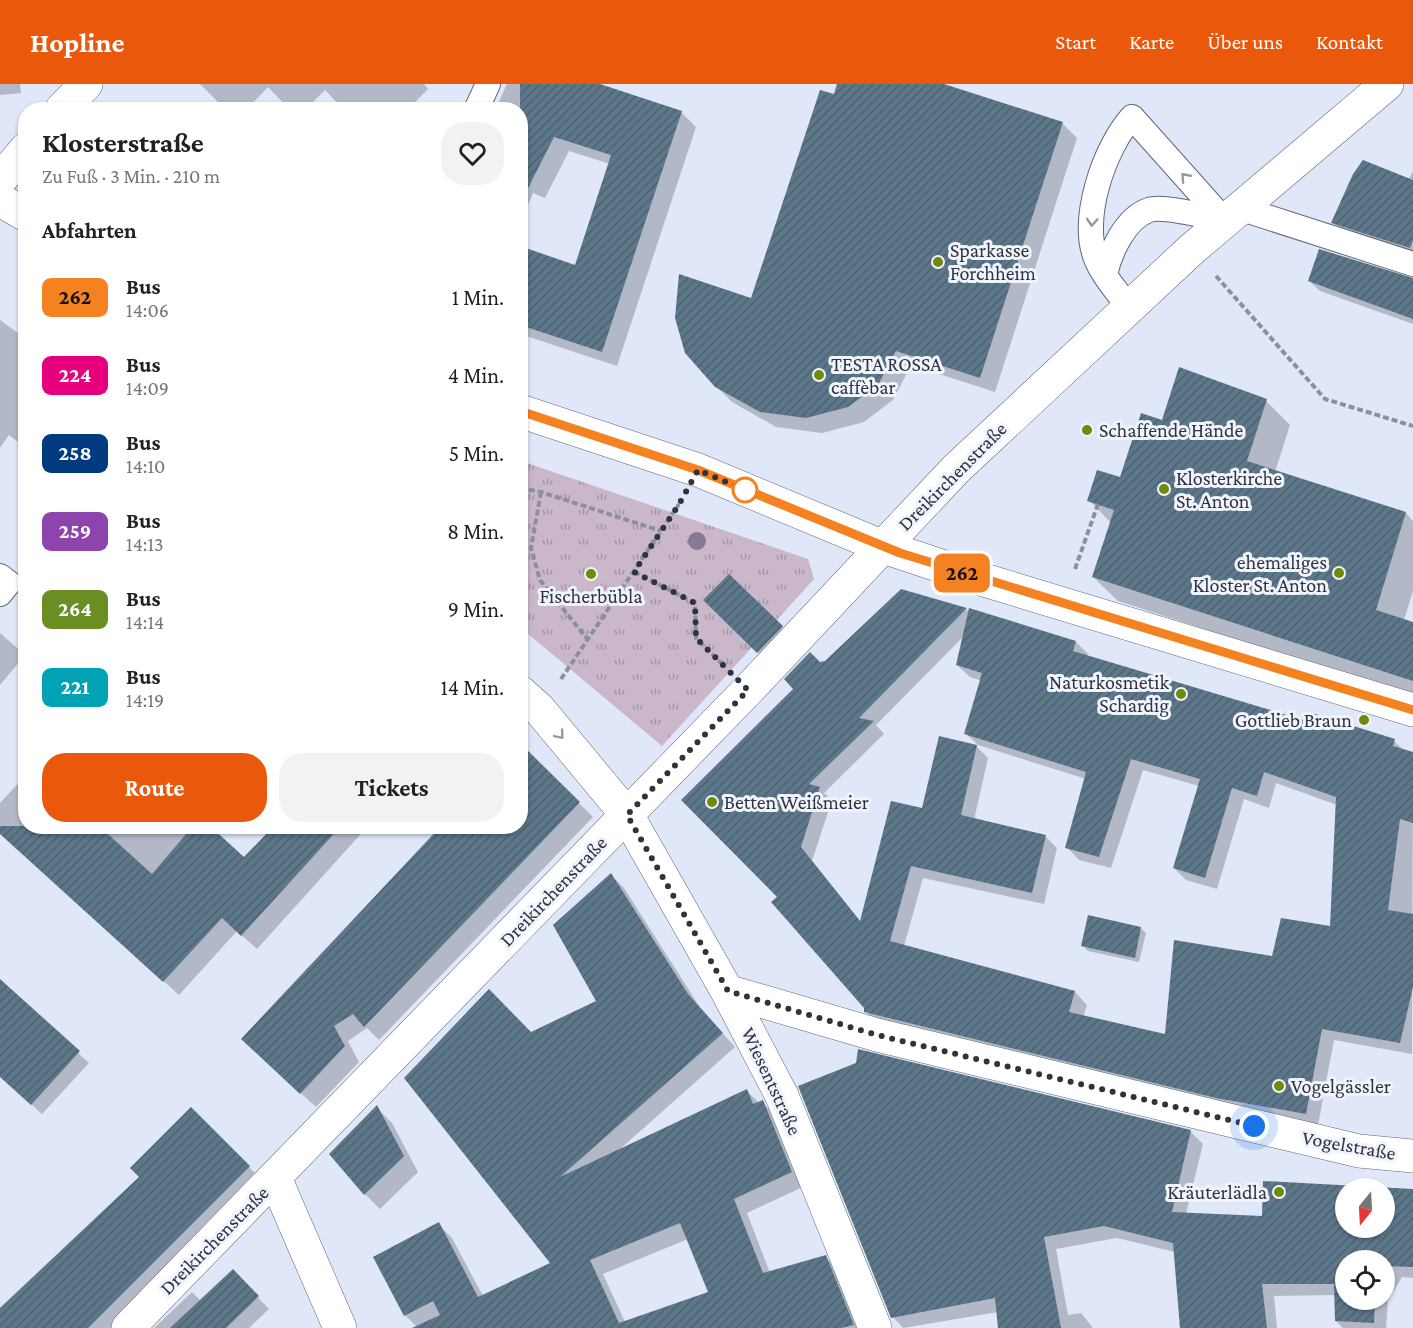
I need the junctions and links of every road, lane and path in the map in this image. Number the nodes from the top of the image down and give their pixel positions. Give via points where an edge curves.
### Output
1 (86, 84) edge
2 (488, 84) edge
3 (1387, 84) edge
4 (69, 102) edge
5 (480, 102) edge
6 (18, 159) edge
7 (0, 180) edge
8 (0, 200) edge
9 (18, 210) edge
10 (1232, 214) junction
11 (1192, 249) junction
12 (1413, 264) edge
13 (1105, 274) junction
14 (1129, 308) junction
15 (528, 414) edge
16 (1413, 426) edge
17 (698, 470) junction
18 (528, 489) edge
19 (542, 492) junction
20 (1098, 504) dead end
21 (661, 531) junction
22 (881, 546) junction
23 (634, 572) junction
24 (0, 576) edge
25 (0, 594) edge
26 (1064, 604) junction
27 (589, 641) junction
28 (748, 690) junction
29 (530, 700) edge
30 (1413, 710) edge
31 (627, 815) junction
32 (728, 991) junction
33 (1413, 1156) edge
34 (275, 1178) junction
35 (128, 1328) edge
36 (340, 1328) edge
37 (875, 1328) edge

1 - 4 street
2 - 5 lane
3 - 10 street, Dreikirchenstraße
6 - 7 street
8 - 9 street
10 - 11 street, Dreikirchenstraße
10 - 12 lane
10 - 13 lane via 1149,210 1125,228 1110,253
10 -> 13 lane via 1132,117 1116,136 1094,196 1092,236 1097,261
11 - 14 street, Dreikirchenstraße
11 - 16 path via 1325,399
13 - 14 lane
14 - 22 street, Dreikirchenstraße
15 - 17 street
17 - 21 path
17 - 22 street
18 - 19 path
19 - 21 path
19 - 27 path via 531,548 540,580
20 - 26 path
21 - 23 path
22 - 26 street
22 - 28 street, Dreikirchenstraße
23 - 27 path
23 - 28 path via 695,603 696,638
24 - 25 lane via 9,583
26 - 30 street
27 - 29 path
28 - 31 street, Dreikirchenstraße
29 -> 31 street, Wiesentstraße
31 - 32 street, Wiesentstraße
31 - 34 street, Dreikirchenstraße
32 - 33 street, Vogelstraße via 940,1051 1359,1150
32 - 37 street, Wiesentstraße via 782,1096
34 - 35 street, Dreikirchenstraße
34 - 36 street

